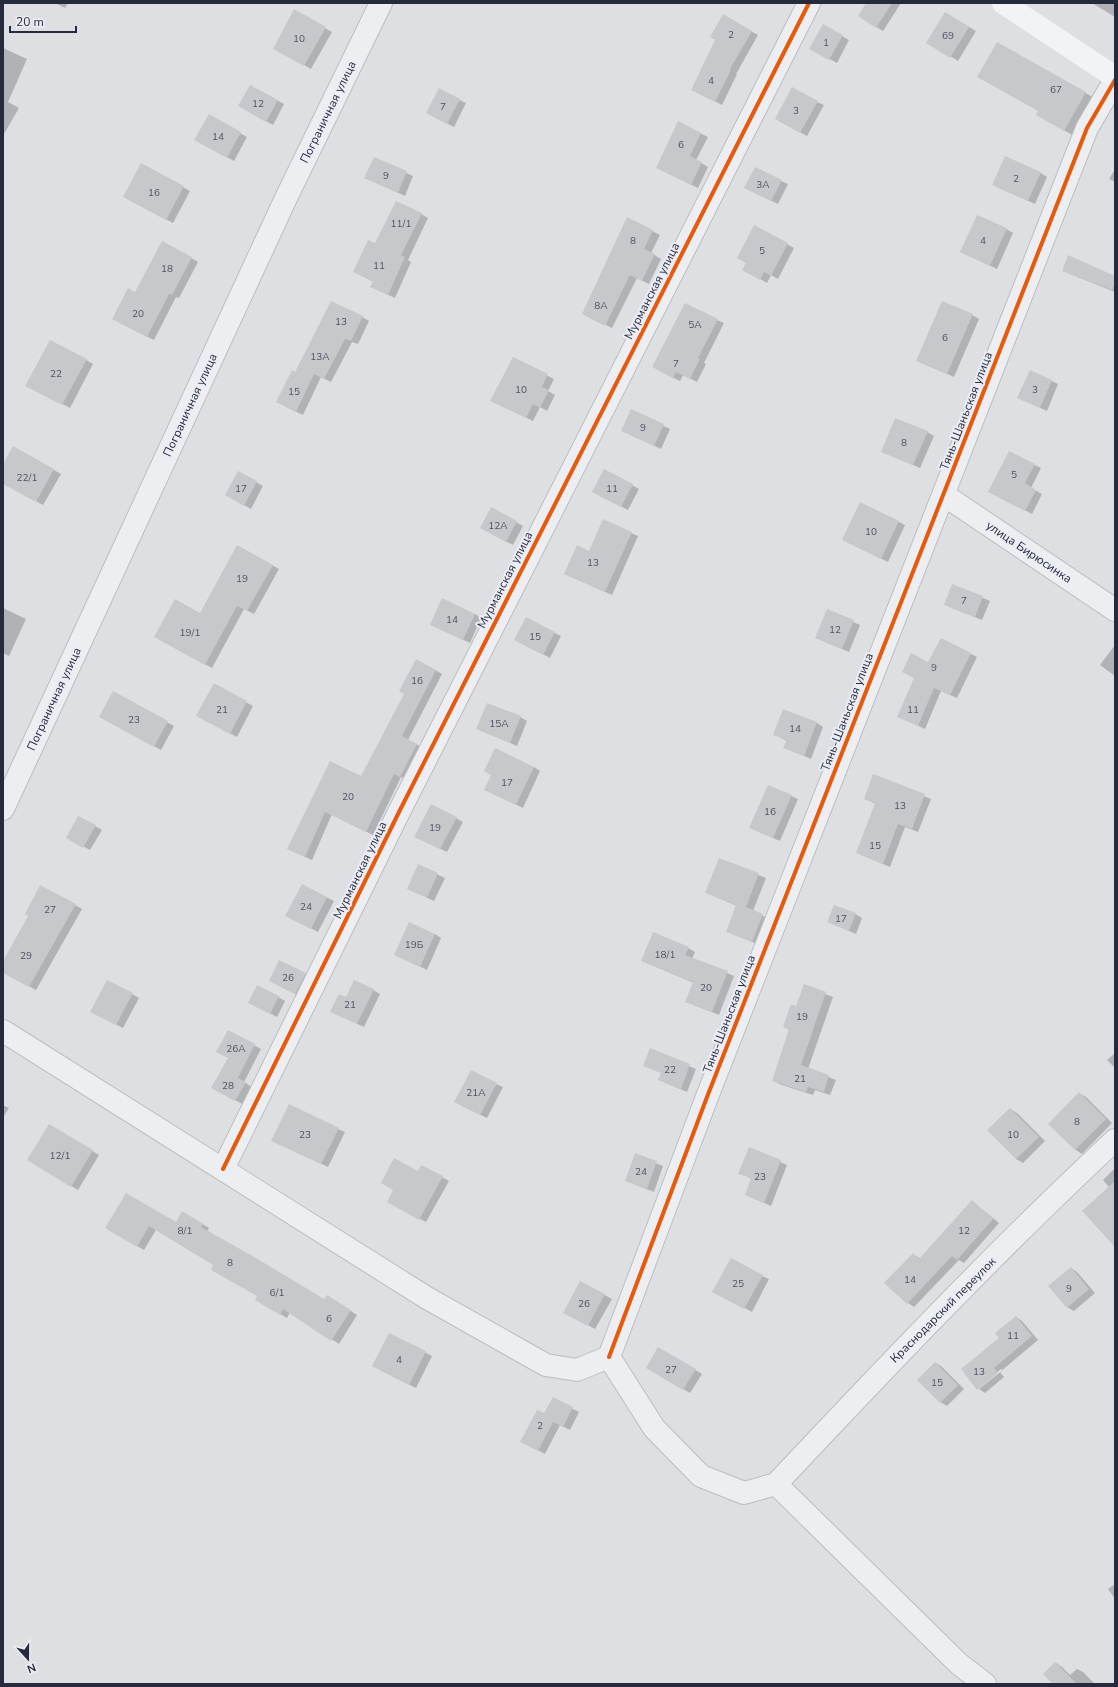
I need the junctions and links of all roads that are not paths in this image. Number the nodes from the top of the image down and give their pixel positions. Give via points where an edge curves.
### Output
1 (381, 3) edge
2 (809, 3) edge
3 (1003, 3) edge
4 (1115, 79) edge
5 (944, 495) junction
6 (1115, 610) edge
7 (3, 809) edge
8 (3, 1031) edge
9 (1115, 1140) edge
10 (223, 1169) junction
11 (609, 1356) junction
12 (776, 1484) junction
13 (985, 1684) edge

1 - 7 street, Пограничная улица via 286,198
2 - 10 street, Мурманская улица via 397,818
3 - 4 main road
4 - 5 street, Тянь-Шаньская улица via 1087,128
5 - 6 street, улица Бирюсинка
5 - 11 street, Тянь-Шаньская улица via 707,1097
8 - 10 street
9 - 12 street, Краснодарский переулок via 916,1334
10 - 11 street via 427,1298 546,1365 577,1370
11 - 12 street via 654,1428 701,1476 744,1493
12 - 13 street via 959,1664

